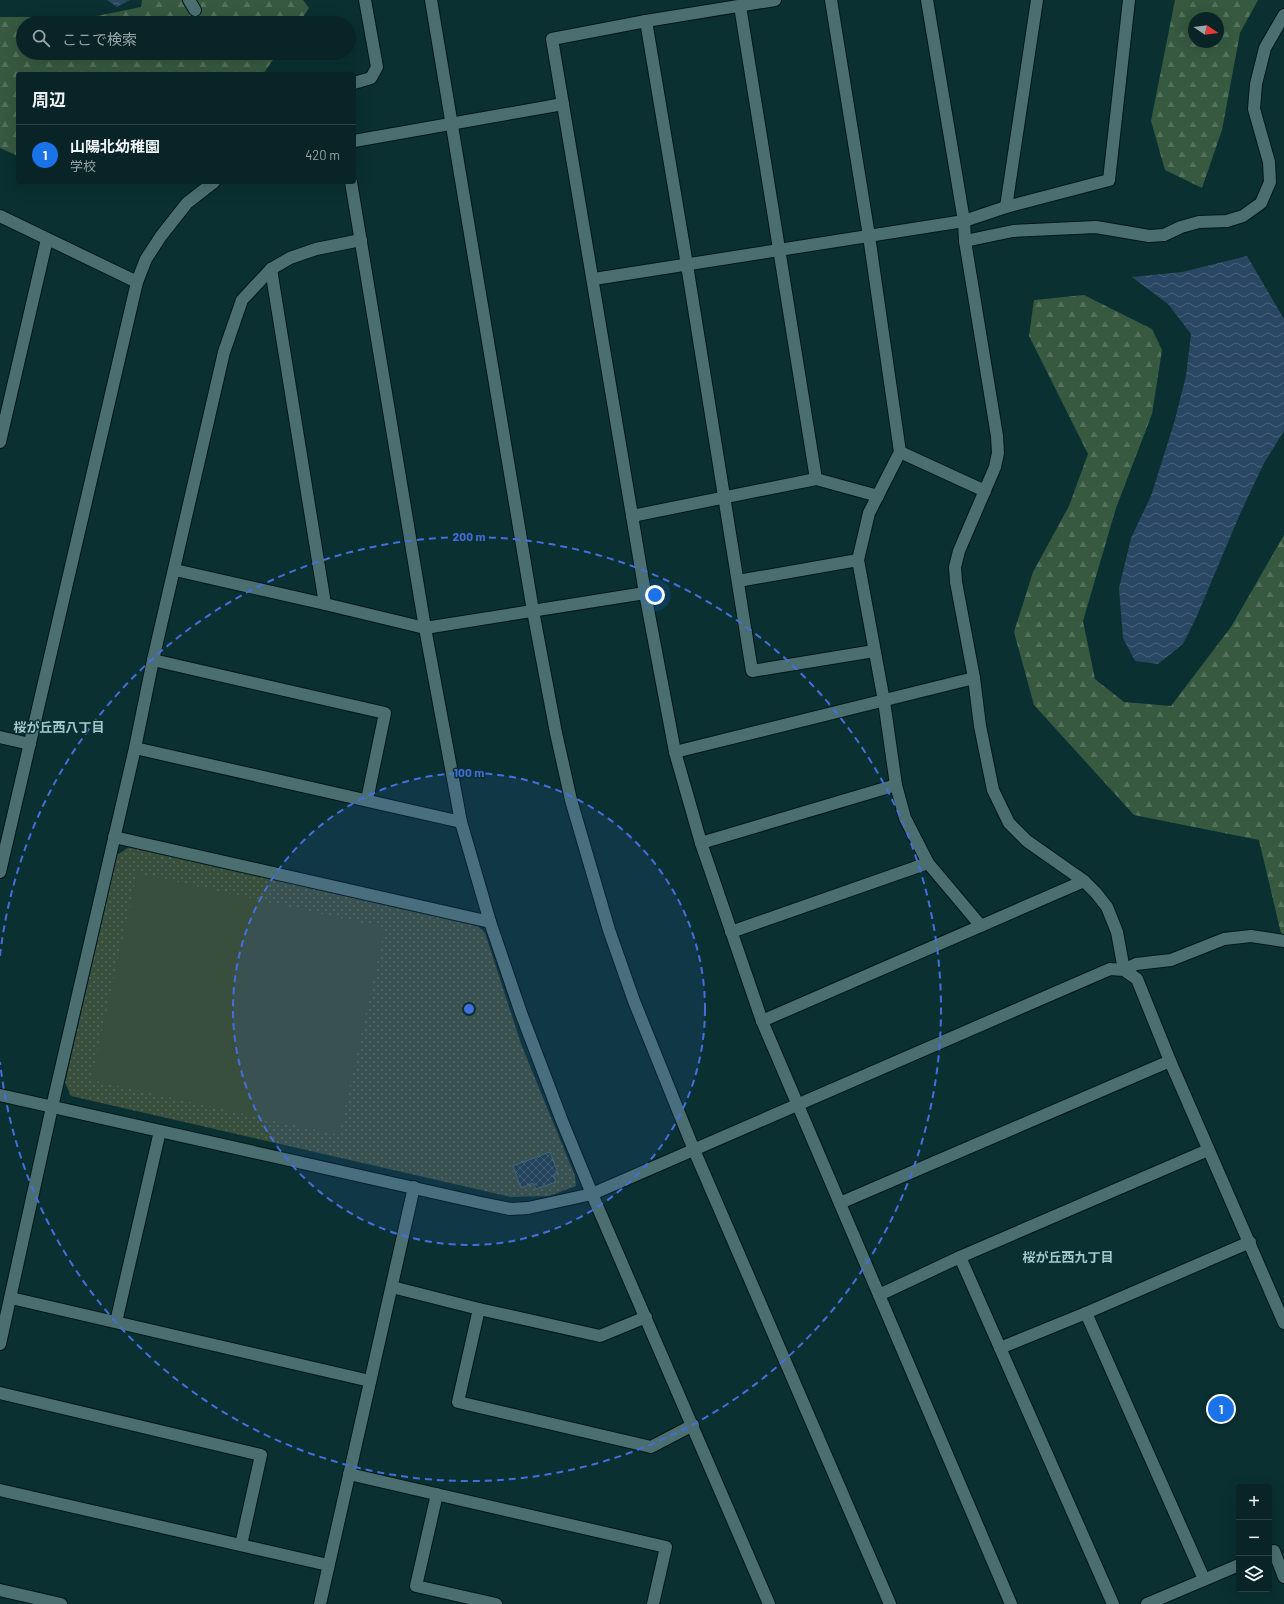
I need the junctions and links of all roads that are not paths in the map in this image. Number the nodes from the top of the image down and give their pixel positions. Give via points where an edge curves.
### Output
1 (365, 0) edge
2 (431, 0) edge
3 (775, 0) edge
4 (831, 0) edge
5 (927, 0) edge
6 (1037, 0) edge
7 (1129, 0) edge
8 (740, 6) junction
9 (1284, 15) edge
10 (646, 21) junction
11 (356, 82) edge
12 (563, 104) junction
13 (451, 124) junction
14 (356, 141) edge
15 (212, 184) edge
16 (351, 184) edge
17 (1006, 207) junction
18 (0, 216) edge
19 (964, 221) junction
20 (869, 236) junction
21 (47, 239) junction
22 (361, 240) junction
23 (965, 241) junction
24 (779, 250) junction
25 (687, 265) junction
26 (271, 269) junction
27 (594, 279) junction
28 (137, 282) junction
29 (0, 442) edge
30 (900, 452) junction
31 (816, 479) junction
32 (985, 491) junction
33 (878, 496) junction
34 (724, 497) junction
35 (632, 516) junction
36 (858, 560) junction
37 (175, 570) junction
38 (738, 582) junction
39 (646, 593) junction
40 (325, 604) junction
41 (533, 611) junction
42 (425, 628) junction
43 (874, 650) junction
44 (153, 660) junction
45 (974, 678) junction
46 (884, 701) junction
47 (0, 737) edge
48 (30, 744) junction
49 (135, 748) junction
50 (675, 752) junction
51 (896, 785) junction
52 (367, 800) junction
53 (461, 822) junction
54 (114, 837) junction
55 (701, 843) junction
56 (928, 863) junction
57 (0, 872) edge
58 (1084, 881) junction
59 (490, 922) junction
60 (981, 926) junction
61 (731, 932) junction
62 (1284, 941) edge
63 (1124, 970) junction
64 (762, 1021) junction
65 (1170, 1061) junction
66 (0, 1095) edge
67 (798, 1105) junction
68 (52, 1107) junction
69 (160, 1130) junction
70 (694, 1150) junction
71 (1208, 1150) junction
72 (414, 1187) junction
73 (592, 1194) junction
74 (840, 1203) junction
75 (1250, 1242) junction
76 (960, 1257) junction
77 (392, 1287) junction
78 (879, 1295) junction
79 (11, 1298) junction
80 (479, 1309) junction
81 (1086, 1313) junction
82 (646, 1317) junction
83 (116, 1322) junction
84 (1284, 1323) edge
85 (0, 1344) edge
86 (1000, 1348) junction
87 (370, 1381) junction
88 (0, 1393) edge
89 (693, 1425) junction
90 (349, 1474) junction
91 (0, 1490) edge
92 (438, 1494) junction
93 (241, 1545) junction
94 (1276, 1551) edge
95 (328, 1566) junction
96 (1236, 1566) edge
97 (1284, 1577) edge
98 (1204, 1579) junction
99 (0, 1590) edge
100 (29, 1600) edge
101 (61, 1604) edge
102 (320, 1604) edge
103 (496, 1604) edge
104 (653, 1604) edge
105 (769, 1604) edge
106 (890, 1604) edge
107 (1011, 1604) edge
108 (1113, 1604) edge
109 (1147, 1604) edge

1 - 11 street via 377,68 371,78
2 - 13 street
3 - 8 street
4 - 20 street
5 - 19 street
6 - 17 street
7 - 17 street via 1108,180
8 - 10 street
8 - 24 street
9 - 23 street via 1265,48 1256,84 1254,109 1269,162 1270,182 1261,203 1243,216 1227,221 1199,222 1164,235 1149,236 1096,227 1013,231
10 - 12 street via 552,39
10 - 25 street
12 - 13 street
12 - 27 street
13 - 14 street
13 - 41 street
15 - 28 street via 187,204 161,236 146,259
16 - 22 street
17 - 19 street
18 - 21 street
19 - 20 street
19 - 23 street
20 - 24 street
20 - 30 street
21 - 28 street
21 - 29 street
22 - 26 street via 316,249 290,258
22 - 42 street
23 - 32 street via 997,436 998,452 995,467
24 - 25 street
24 - 31 street
25 - 27 street
25 - 34 street
26 - 37 street via 242,300 224,352
26 - 40 street
27 - 35 street
28 - 48 street
30 - 32 street
30 - 33 street
31 - 33 street
31 - 34 street
32 - 45 street via 959,551 955,567
33 - 36 street via 870,513
34 - 35 street
34 - 38 street
35 - 39 street
36 - 38 street
36 - 43 street
37 - 40 street
37 - 44 street
38 - 43 street via 752,671
39 - 41 street
39 - 50 street
40 - 42 street
41 - 42 street
41 - 70 street via 571,800 609,930 634,1001
42 - 53 street
43 - 46 street
44 - 49 street
44 - 52 street via 385,713
45 - 46 street
45 - 58 street via 992,790 1009,823 1027,841
46 - 50 street
46 - 51 street
47 - 48 street
48 - 57 street
49 - 52 street
49 - 54 street
50 - 55 street
51 - 55 street
51 - 56 street via 905,818
52 - 53 street
53 - 59 street
54 - 59 street
54 - 68 street
55 - 61 street
56 - 60 street
56 - 61 street
58 - 60 street
58 - 63 street via 1107,907 1117,932
59 - 73 street via 521,1013
60 - 64 street
61 - 64 street
62 - 63 street via 1250,936 1224,939 1171,960 1136,964
63 - 65 street via 1137,979
63 - 67 street via 1110,969
64 - 67 street
65 - 71 street
65 - 74 street
66 - 68 street
67 - 70 street
67 - 74 street
68 - 69 street
68 - 79 street
69 - 72 street
69 - 83 street
70 - 73 street
70 - 106 street
71 - 75 street
71 - 76 street
72 - 73 street via 510,1209 534,1207
72 - 77 street
73 - 82 street
74 - 78 street
75 - 81 street
75 - 84 street
76 - 78 street
76 - 86 street
77 - 80 street
77 - 87 street
78 - 107 street
79 - 83 street
79 - 85 street
80 - 82 street via 600,1336
80 - 89 street via 458,1402 651,1447
81 - 86 street
81 - 98 street
82 - 89 street
83 - 87 street
86 - 108 street
87 - 90 street
88 - 93 street via 261,1455
89 - 105 street
90 - 92 street
90 - 95 street
91 - 93 street
92 - 103 street via 416,1586
92 - 104 street via 666,1547
93 - 95 street
94 - 97 street
95 - 102 street
96 - 98 street
98 - 109 street
99 - 100 street
100 - 101 street

